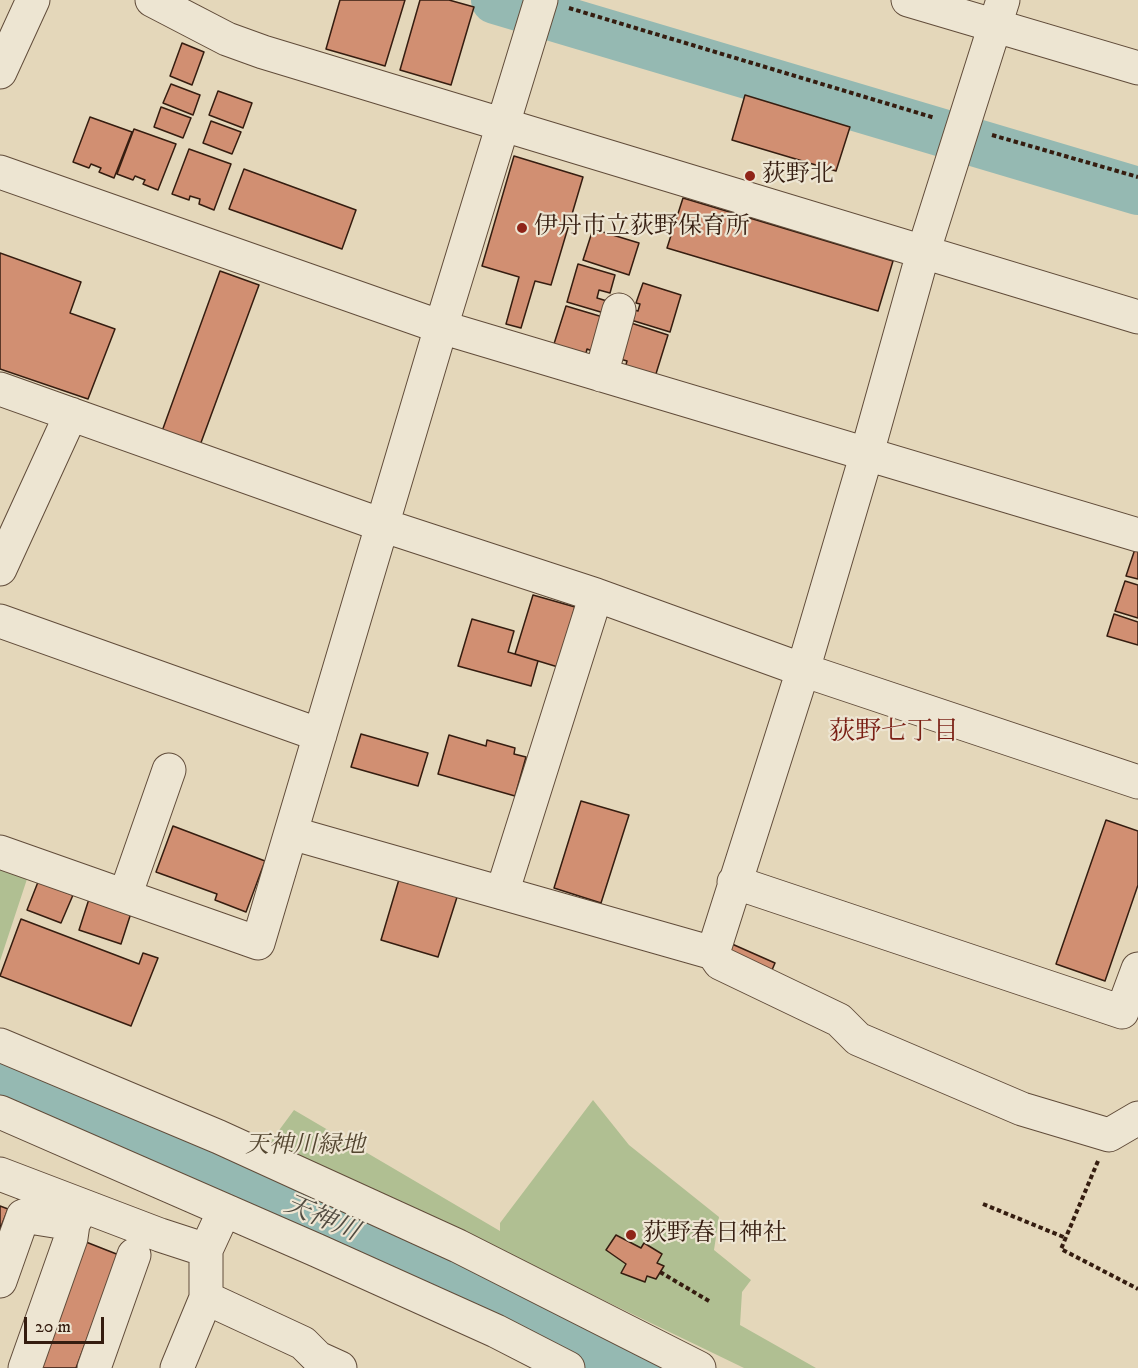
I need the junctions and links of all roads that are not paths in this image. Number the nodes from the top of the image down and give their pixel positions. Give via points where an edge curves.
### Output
1 (33, 0) edge
2 (152, 0) edge
3 (908, 0) edge
4 (546, 8) edge
5 (999, 12) edge
6 (1138, 68) edge
7 (0, 72) edge
8 (505, 124) junction
9 (0, 172) edge
10 (923, 253) junction
11 (619, 310) dead end
12 (1138, 317) edge
13 (441, 327) junction
14 (601, 375) junction
15 (0, 389) edge
16 (71, 414) junction
17 (867, 453) junction
18 (382, 525) junction
19 (1138, 535) edge
20 (0, 569) edge
21 (596, 596) junction
22 (0, 621) edge
23 (803, 670) junction
24 (320, 735) junction
25 (169, 770) dead end
26 (1138, 782) edge
27 (291, 832) junction
28 (0, 852) edge
29 (734, 882) junction
30 (502, 893) junction
31 (125, 896) junction
32 (713, 953) junction
33 (1138, 969) edge
34 (0, 1045) edge
35 (0, 1112) edge
36 (1138, 1118) edge
37 (0, 1174) edge
38 (224, 1211) junction
39 (78, 1215) junction
40 (206, 1250) junction
41 (134, 1255) dead end
42 (0, 1281) edge
43 (206, 1298) junction
44 (25, 1368) edge
45 (94, 1368) edge
46 (177, 1368) edge
47 (340, 1368) edge
48 (568, 1368) edge
49 (699, 1368) edge

1 - 7 street
2 - 8 street via 227,39 263,52
3 - 5 street
4 - 8 street
5 - 6 street
5 - 10 street
8 - 10 street
8 - 13 street
9 - 13 street
10 - 12 street
10 - 17 street
11 - 14 street
13 - 14 street
13 - 18 street
14 - 17 street
15 - 16 street
16 - 18 street
16 - 20 street
17 - 19 street
17 - 23 street
18 - 21 street
18 - 24 street
21 - 23 street
21 - 30 street
22 - 24 street
23 - 26 street
23 - 29 street
24 - 27 street
25 - 31 street
27 - 30 street
27 - 31 street via 258,943
28 - 31 street
29 - 32 street
29 - 33 street via 1122,1012
30 - 32 street
32 - 36 street via 720,963 839,1020 858,1039 1022,1109 1109,1135
34 - 49 street via 219,1137 448,1241
35 - 38 street
37 - 39 street
38 - 40 street
38 - 48 street via 496,1331
39 - 40 street
39 - 42 street via 23,1216
39 - 44 street
40 - 43 street
41 - 45 street
43 - 46 street
43 - 47 street via 303,1344 318,1359

